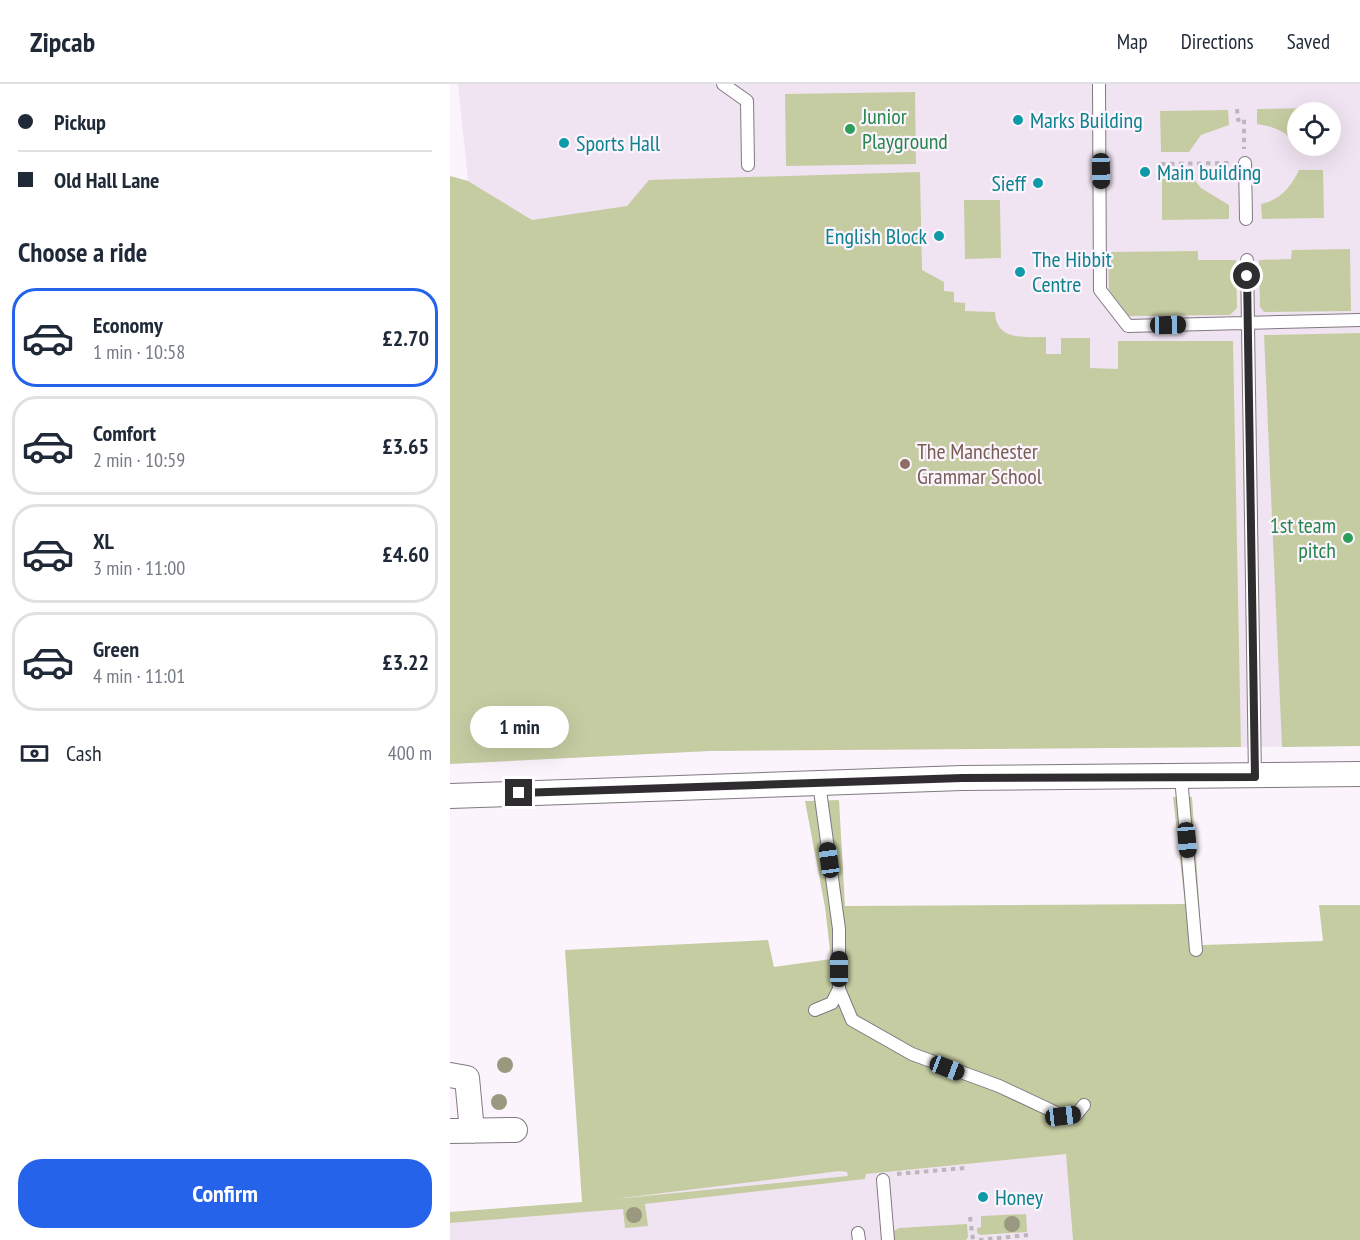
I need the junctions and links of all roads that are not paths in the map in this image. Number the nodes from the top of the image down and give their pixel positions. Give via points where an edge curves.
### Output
1 (723, 84) edge
2 (1099, 84) edge
3 (1245, 163) road end
4 (748, 165) dead end
5 (1246, 219) dead end
6 (1247, 260) dead end
7 (1360, 320) edge
8 (1249, 323) junction
9 (1360, 774) edge
10 (1181, 777) junction
11 (1255, 777) junction
12 (819, 783) junction
13 (450, 795) edge
14 (1196, 950) dead end
15 (839, 989) junction
16 (814, 1010) dead end
17 (450, 1075) edge
18 (1084, 1105) dead end
19 (515, 1130) dead end
20 (461, 1131) edge
21 (884, 1180) road end
22 (888, 1240) edge

1 - 4 lane via 747,101
2 - 8 lane via 1100,290 1128,326
3 - 5 lane
6 - 8 lane
7 - 8 lane
8 - 11 lane
9 - 11 street
10 - 11 street
10 - 12 street
10 - 14 lane
12 - 13 street
12 - 15 lane via 839,929
15 - 16 lane via 832,1003
15 - 18 lane via 852,1020 912,1054 999,1086 1063,1116 1076,1115
17 - 20 street via 467,1078
19 - 20 street
21 - 22 lane

